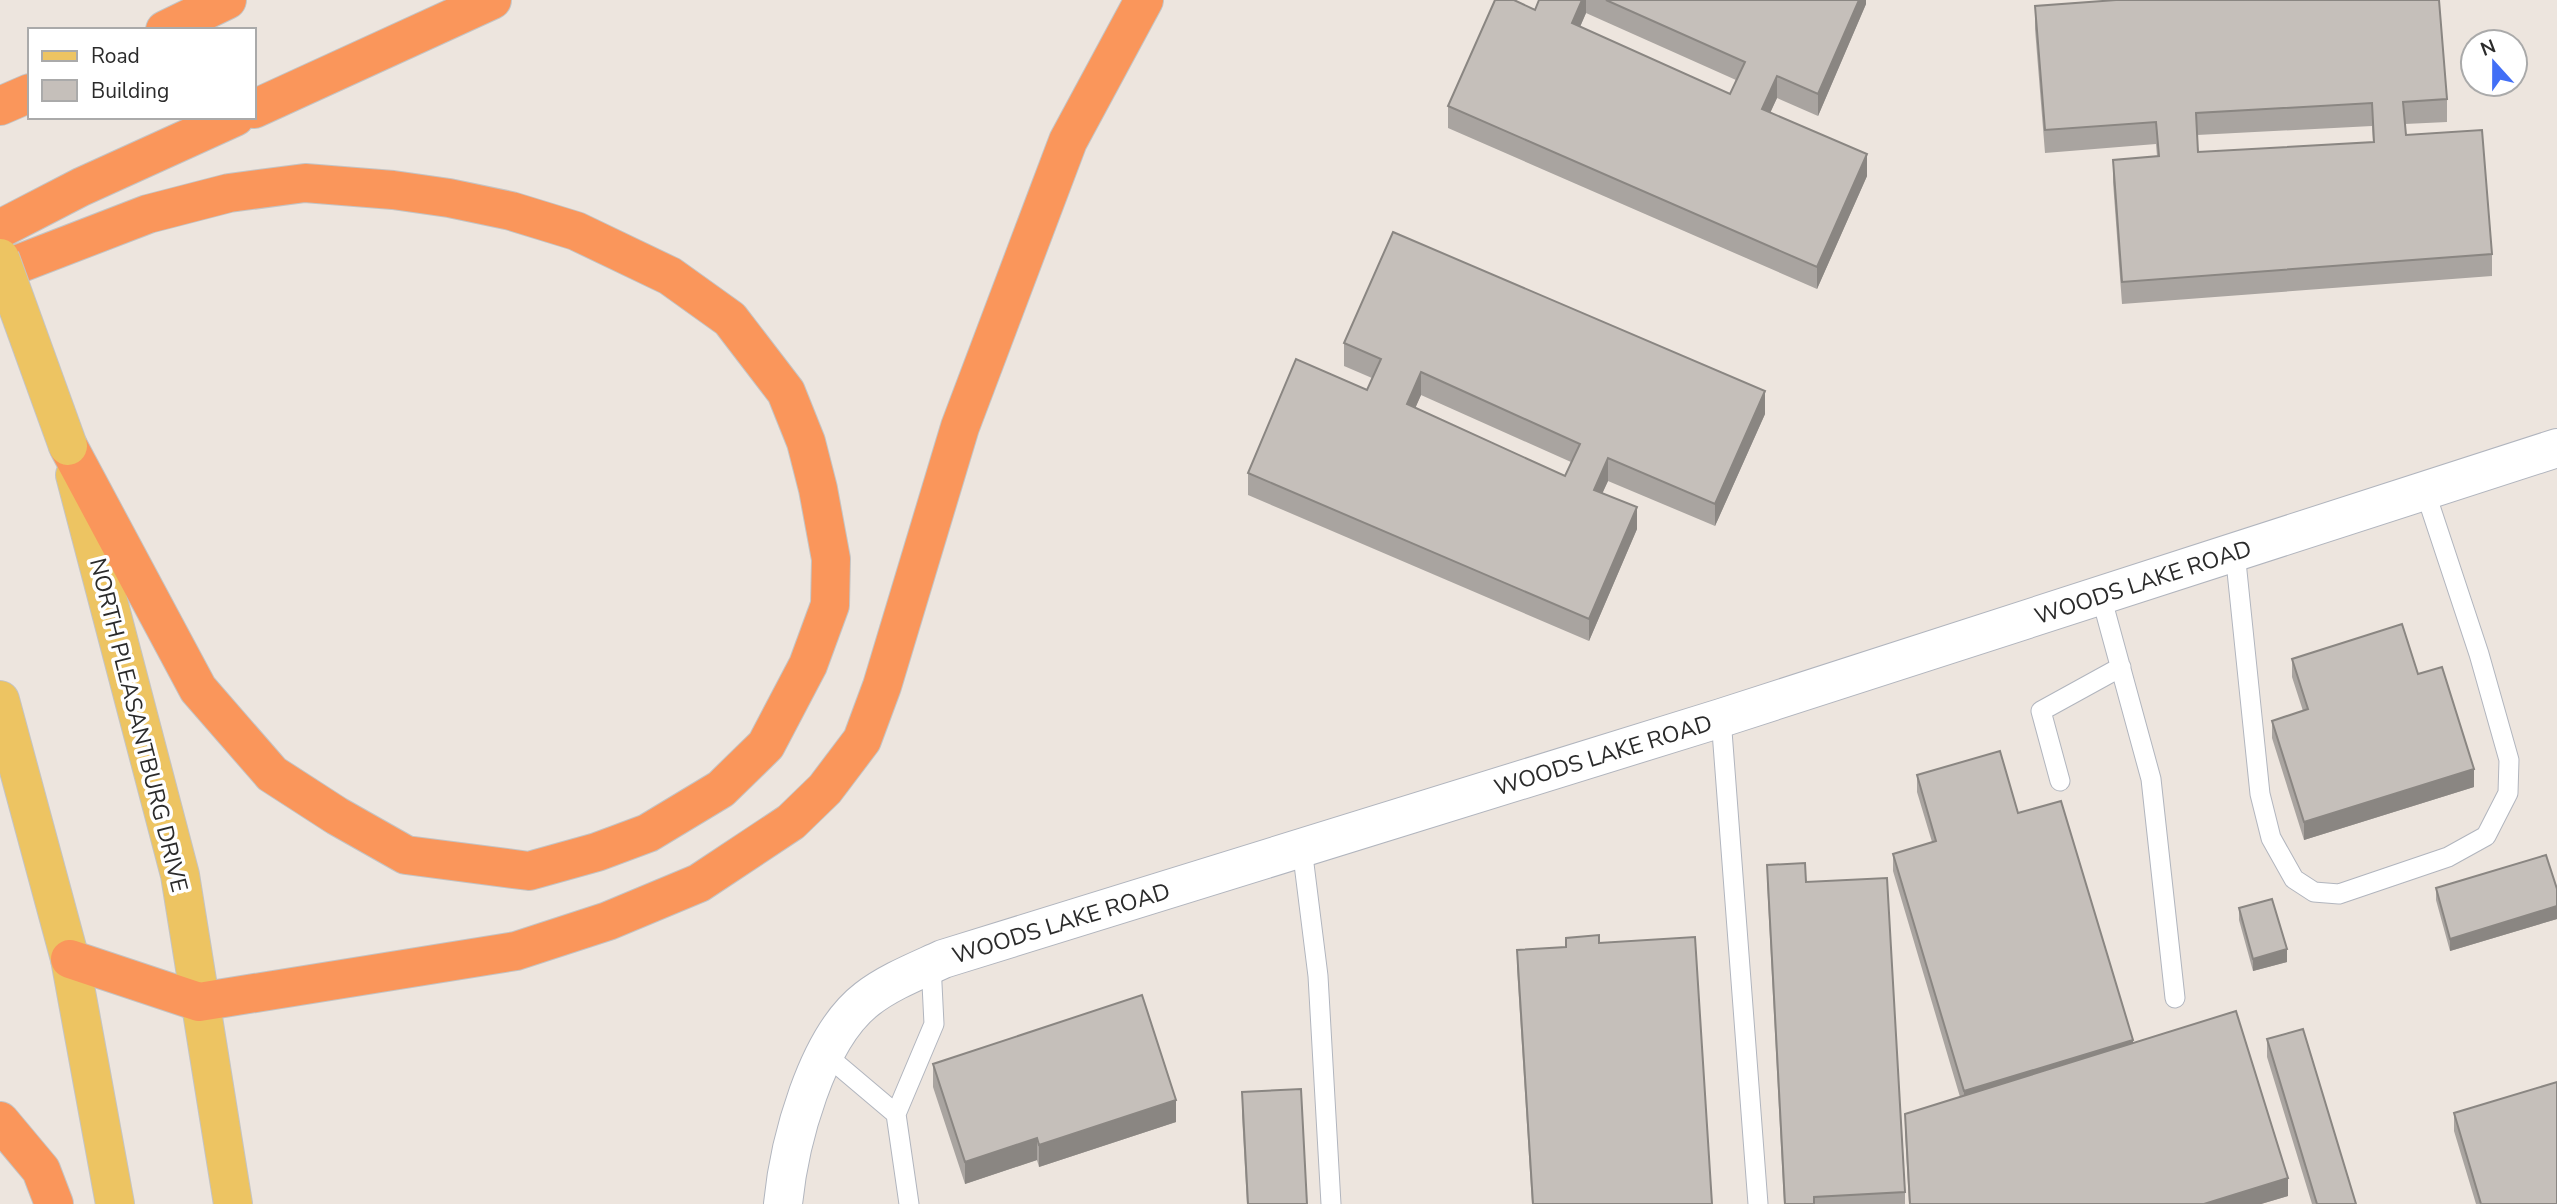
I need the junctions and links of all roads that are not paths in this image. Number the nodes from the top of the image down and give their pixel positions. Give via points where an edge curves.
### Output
1 (227, 0) edge
2 (492, 0) edge
3 (1144, 0) edge
4 (169, 28) edge
5 (28, 77) edge
6 (0, 84) edge
7 (28, 94) edge
8 (0, 106) edge
9 (256, 108) edge
10 (231, 119) edge
11 (0, 229) edge
12 (0, 258) edge
13 (0, 271) edge
14 (68, 446) junction
15 (2557, 448) edge
16 (2425, 491) junction
17 (2235, 552) junction
18 (2101, 596) junction
19 (2120, 667) junction
20 (0, 700) edge
21 (1721, 718) junction
22 (2060, 781) dead end
23 (1303, 848) junction
24 (71, 959) junction
25 (931, 964) junction
26 (2175, 998) dead end
27 (199, 1002) junction
28 (825, 1054) junction
29 (896, 1114) junction
30 (0, 1121) edge
31 (54, 1204) edge
32 (115, 1204) edge
33 (233, 1204) edge
34 (783, 1204) edge
35 (909, 1204) edge
36 (1331, 1204) edge
37 (1758, 1204) edge

1 - 4 highway
2 - 9 highway
3 - 27 highway via 1068,141 960,427 862,740 825,789 791,822 699,883 608,921 516,951
5 - 6 highway
7 - 8 highway
10 - 11 highway
12 - 14 main road, NORTH PLEASANTBURG DRIVE, bridge
13 - 14 highway via 148,214 229,193 305,183 449,198 576,231 670,276 730,320 786,392 818,489 831,559 830,605 808,665 766,745 722,789 648,833 529,871 406,855 272,774 198,689
14 - 27 main road, NORTH PLEASANTBURG DRIVE via 180,875
15 - 16 street, WOODS LAKE ROAD
16 - 17 street, WOODS LAKE ROAD
16 - 17 lane via 2509,760 2508,793 2486,836 2448,857 2339,894 2314,892 2294,879 2271,838 2260,794
17 - 18 street, WOODS LAKE ROAD
18 - 19 lane
18 - 21 street, WOODS LAKE ROAD
19 - 22 lane via 2041,711
19 - 26 lane via 2151,779
20 - 24 main road
21 - 23 street, WOODS LAKE ROAD
21 - 37 lane
23 - 25 street, WOODS LAKE ROAD
23 - 36 lane via 1318,976
24 - 27 highway
24 - 32 main road
25 - 28 street, WOODS LAKE ROAD via 866,1000
25 - 29 lane via 934,1024
27 - 33 main road, NORTH PLEASANTBURG DRIVE
28 - 29 lane
28 - 34 street, WOODS LAKE ROAD via 798,1124
29 - 35 lane
30 - 31 highway via 41,1170

